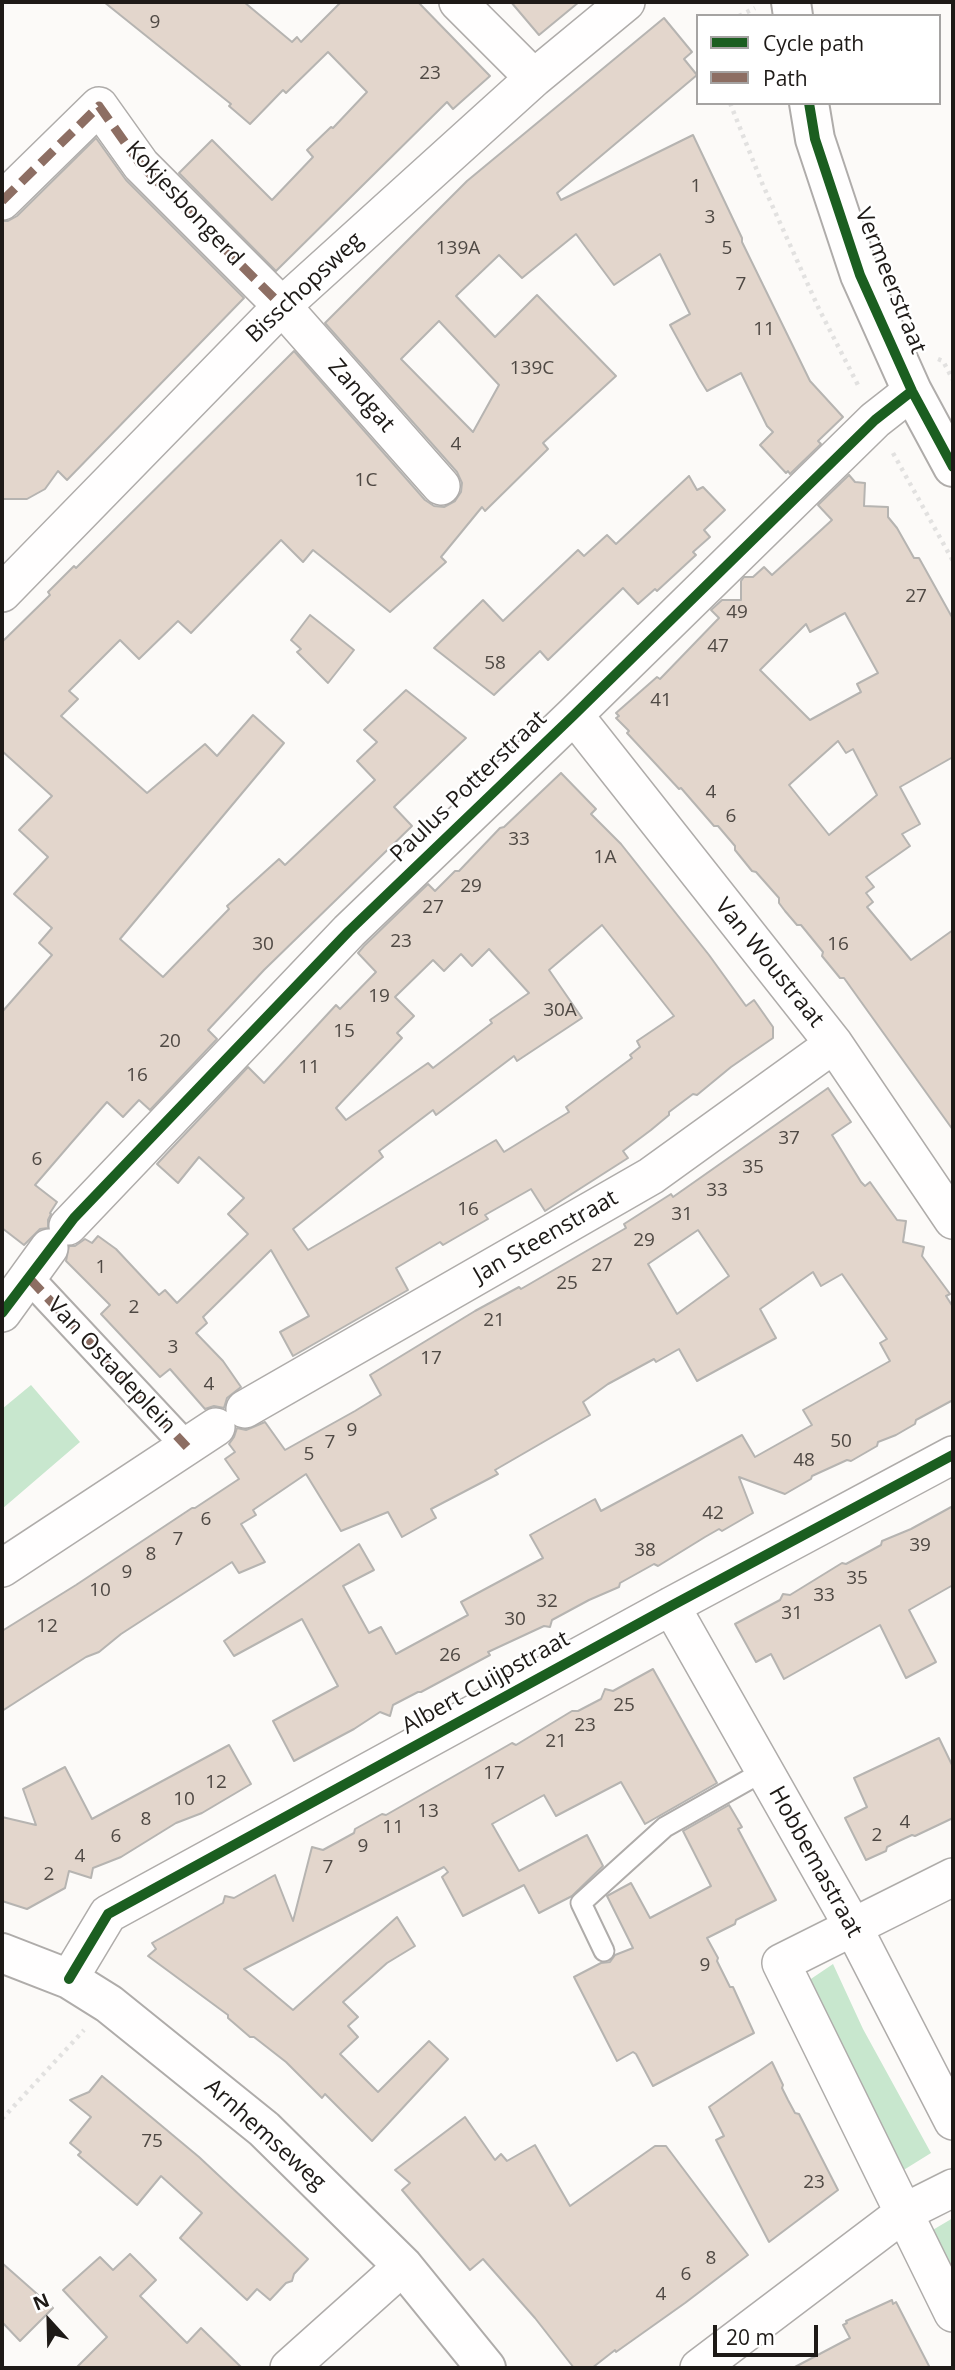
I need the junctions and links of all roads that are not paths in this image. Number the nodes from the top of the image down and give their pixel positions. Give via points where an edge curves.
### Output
1 (458, 2) edge
2 (626, 2) edge
3 (534, 78) junction
4 (809, 105) edge
5 (2, 201) edge
6 (282, 306) junction
7 (912, 391) junction
8 (953, 467) edge
9 (441, 486) dead end
10 (9, 574) edge
11 (574, 715) junction
12 (834, 1044) junction
13 (953, 1220) edge
14 (29, 1278) junction
15 (2, 1313) edge
16 (216, 1428) junction
17 (953, 1455) edge
18 (2, 1568) edge
19 (671, 1606) junction
20 (764, 1771) junction
21 (953, 1877) edge
22 (853, 1927) junction
23 (604, 1951) dead end
24 (2, 1955) edge
25 (69, 1979) junction
26 (953, 2121) edge
27 (953, 2188) edge
28 (905, 2212) junction
29 (404, 2266) junction
30 (953, 2313) edge
31 (289, 2368) edge
32 (486, 2368) edge
33 (699, 2368) edge

1 - 3 street
2 - 3 street, Bisschopsweg
3 - 6 street, Bisschopsweg
4 - 7 street, Vermeerstraat via 815,139 860,275
5 - 6 street, Kokjesbongerd via 99,106 141,165
6 - 9 street, Zandgat
6 - 10 street, Bisschopsweg
7 - 8 street, Vermeerstraat
7 - 11 street, Paulus Potterstraat via 875,419
11 - 12 street, Van Woustraat
11 - 14 street, Paulus Potterstraat via 349,931 59,1237
12 - 13 street, Van Woustraat
12 - 16 street, Jan Steenstraat via 651,1176
14 - 15 street, Van Ostadeplein
14 - 16 street, Van Ostadeplein
16 - 18 street, Van Ostadeplein
17 - 19 street, Albert Cuijpstraat
19 - 20 street, Hobbemastraat
19 - 25 street, Albert Cuijpstraat via 107,1914
20 - 22 street, Hobbemastraat
20 - 23 lane via 665,1827 581,1903
21 - 22 street
22 - 26 street, Hobbemastraat
22 - 28 street via 781,1963
24 - 25 street, Arnhemseweg
25 - 29 street, Arnhemseweg via 109,2004 264,2129
27 - 28 street
28 - 30 street
28 - 33 street
29 - 31 street
29 - 32 street, Arnhemseweg

